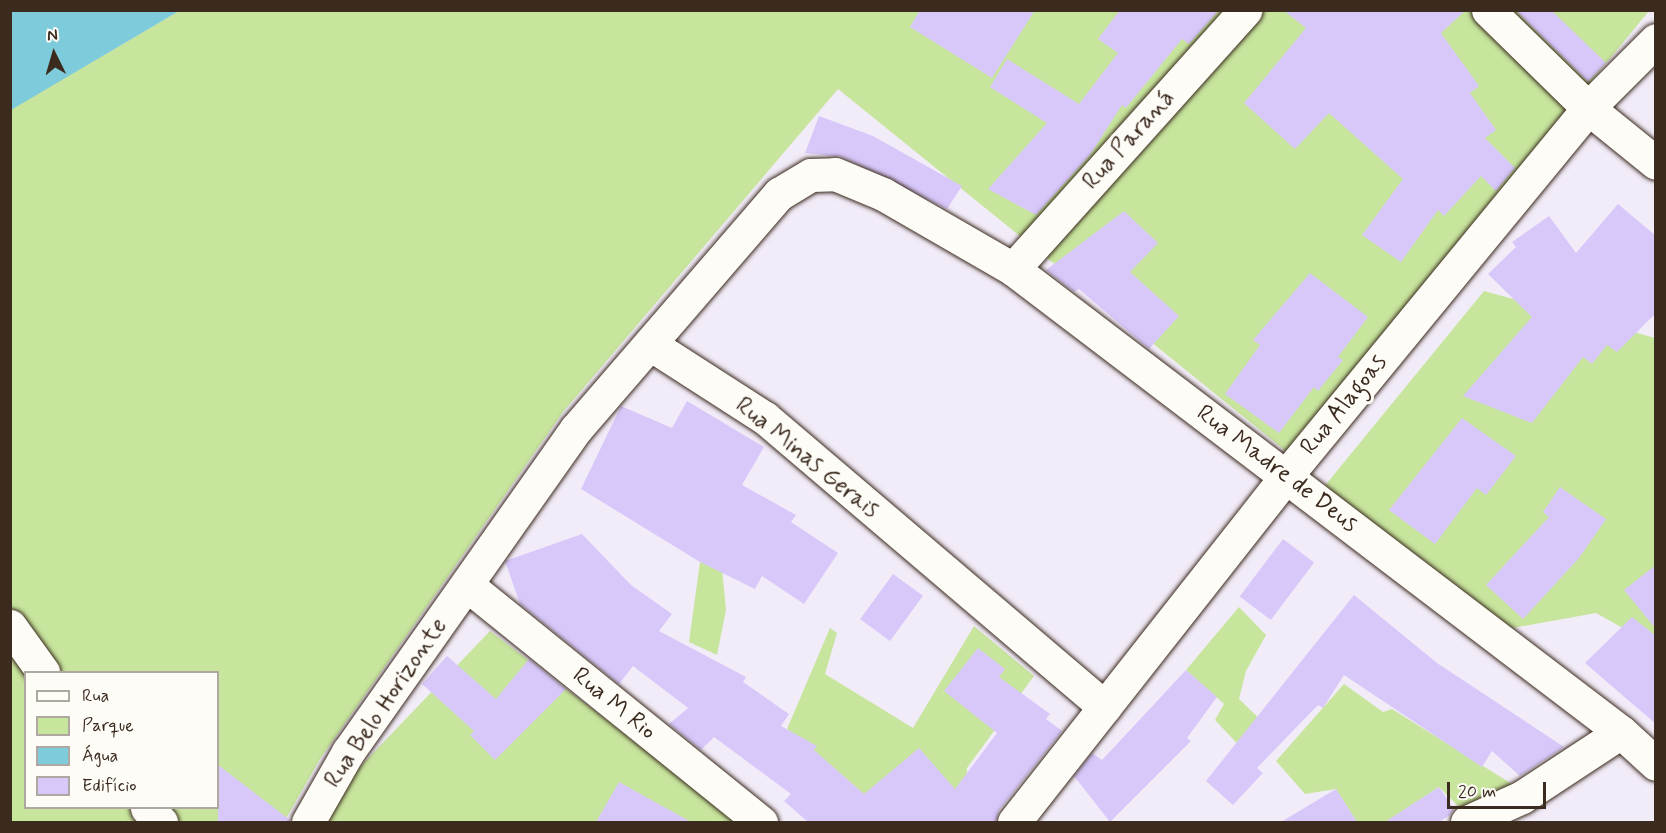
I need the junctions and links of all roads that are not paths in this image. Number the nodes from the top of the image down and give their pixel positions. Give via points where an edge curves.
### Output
1 (1245, 10) edge
2 (1488, 10) edge
3 (1656, 40) edge
4 (1588, 108) junction
5 (1656, 163) edge
6 (1013, 269) junction
7 (650, 344) junction
8 (1286, 476) junction
9 (467, 585) junction
10 (10, 626) edge
11 (42, 671) edge
12 (1105, 706) junction
13 (1621, 732) junction
14 (1656, 764) edge
15 (149, 809) edge
16 (161, 822) edge
17 (308, 822) edge
18 (761, 822) edge
19 (1014, 822) edge
20 (1467, 822) edge

1 - 6 street, Rua Paraná
2 - 4 street
3 - 4 street, Rua Alagoas
4 - 5 street
4 - 8 street, Rua Alagoas
6 - 7 street, Rua Madre de Deus via 884,194 835,174 797,181 689,293
6 - 8 street, Rua Madre de Deus
7 - 9 street via 576,429
7 - 12 street, Rua Minas Gerais via 765,418
8 - 12 street, Rua Alagoas
8 - 13 street, Rua Madre de Deus
9 - 17 street, Rua Belo Horizonte via 348,752
9 - 18 street, Rua M Rio
10 - 11 street
12 - 19 street, Rua Alagoas
13 - 14 street, Rua Madre de Deus
13 - 20 street via 1522,797
15 - 16 street

